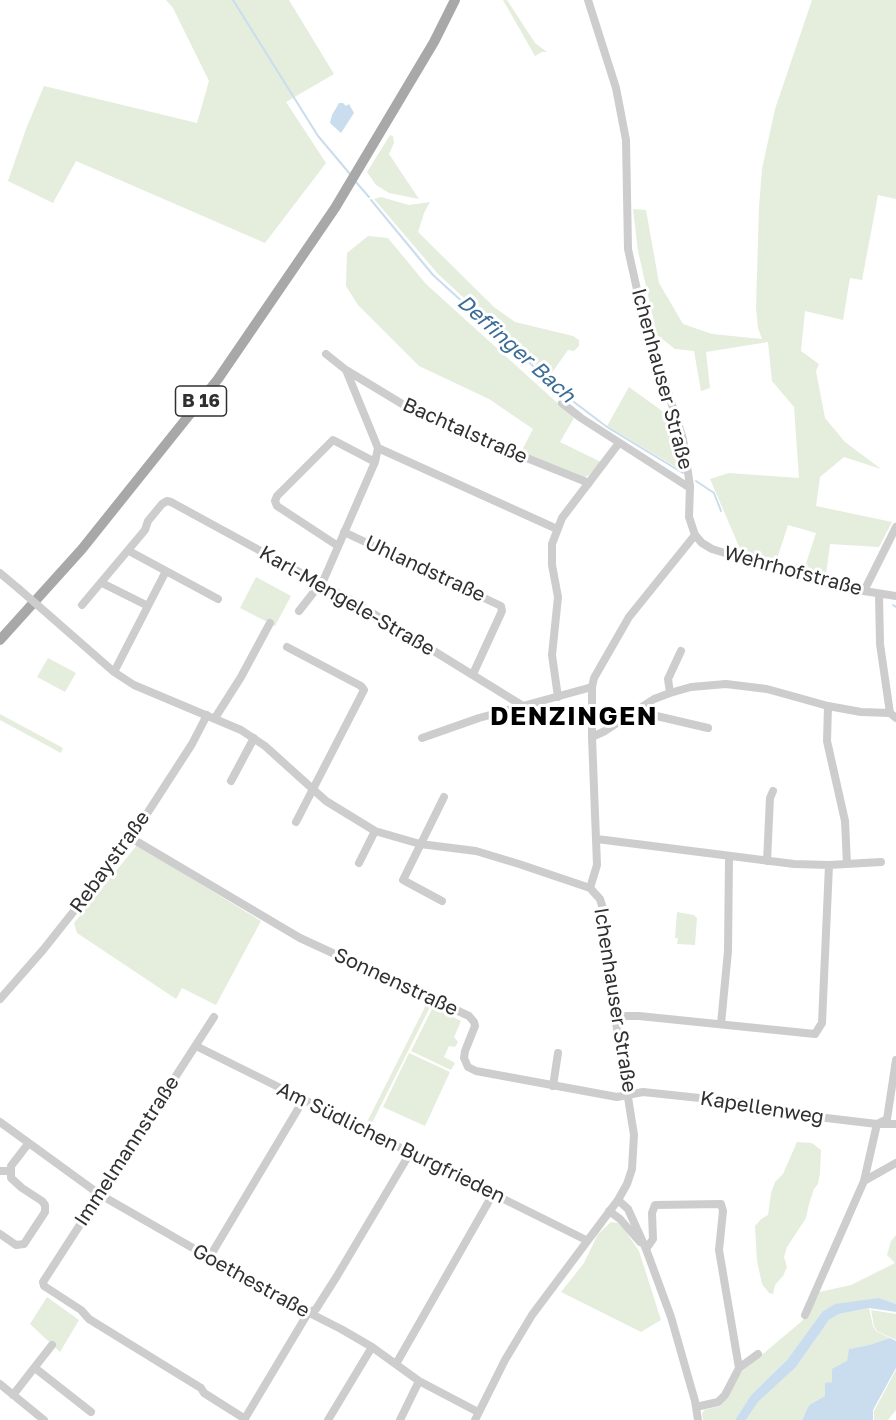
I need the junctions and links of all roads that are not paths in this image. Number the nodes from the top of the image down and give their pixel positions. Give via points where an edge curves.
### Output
1 (588, 0) edge
2 (455, 2) edge
3 (326, 354) dead end
4 (346, 370) junction
5 (562, 403) dead end
6 (619, 443) junction
7 (378, 448) junction
8 (375, 462) junction
9 (589, 483) junction
10 (690, 487) junction
11 (896, 527) edge
12 (557, 529) junction
13 (344, 532) junction
14 (695, 535) junction
15 (338, 546) junction
16 (129, 551) junction
17 (166, 571) junction
18 (0, 573) edge
19 (102, 583) junction
20 (321, 583) junction
21 (864, 591) junction
22 (879, 594) junction
23 (896, 596) edge
24 (218, 599) dead end
25 (82, 605) dead end
26 (147, 606) junction
27 (299, 611) dead end
28 (270, 624) dead end
29 (0, 640) edge
30 (287, 647) dead end
31 (681, 651) dead end
32 (114, 672) junction
33 (472, 674) junction
34 (592, 687) junction
35 (670, 693) junction
36 (558, 697) junction
37 (523, 706) junction
38 (828, 706) junction
39 (635, 711) junction
40 (893, 715) edge
41 (211, 716) junction
42 (708, 728) dead end
43 (592, 737) junction
44 (254, 738) junction
45 (422, 738) dead end
46 (231, 781) dead end
47 (313, 790) junction
48 (773, 791) dead end
49 (444, 797) dead end
50 (296, 822) dead end
51 (375, 831) junction
52 (132, 838) junction
53 (597, 839) junction
54 (420, 844) junction
55 (729, 857) junction
56 (767, 861) junction
57 (881, 862) dead end
58 (359, 863) dead end
59 (847, 864) junction
60 (829, 865) junction
61 (590, 888) junction
62 (442, 901) dead end
63 (0, 999) edge
64 (615, 1016) junction
65 (214, 1017) dead end
66 (721, 1024) junction
67 (196, 1046) junction
68 (558, 1053) dead end
69 (896, 1060) edge
70 (553, 1086) junction
71 (629, 1093) junction
72 (304, 1100) junction
73 (0, 1122) edge
74 (877, 1124) junction
75 (896, 1124) edge
76 (28, 1144) junction
77 (410, 1153) junction
78 (896, 1163) edge
79 (0, 1171) edge
80 (10, 1171) junction
81 (864, 1181) junction
82 (99, 1194) junction
83 (493, 1194) junction
84 (618, 1200) junction
85 (609, 1211) junction
86 (0, 1234) edge
87 (586, 1240) junction
88 (646, 1249) junction
89 (209, 1258) junction
90 (308, 1313) junction
91 (805, 1316) dead end
92 (52, 1345) dead end
93 (372, 1347) junction
94 (758, 1354) dead end
95 (396, 1364) junction
96 (35, 1368) junction
97 (740, 1368) junction
98 (419, 1380) junction
99 (0, 1384) edge
100 (13, 1395) junction
101 (696, 1407) junction
102 (91, 1412) dead end
103 (476, 1416) edge
104 (44, 1420) edge
105 (244, 1420) edge
106 (328, 1420) edge
107 (400, 1420) edge
108 (698, 1420) edge

1 - 10 street, Ichenhauser Straße via 623,120 628,249 642,312 683,439
2 - 29 main road, B 16 via 369,154 218,379 82,549
3 - 4 street, Bachtalstraße
4 - 7 street
4 - 9 street, Bachtalstraße via 422,416
5 - 6 street
6 - 9 street
6 - 10 street
7 - 8 street
7 - 12 street
8 - 13 street
8 - 15 street via 333,440 277,496 277,506
9 - 12 street
10 - 14 street, Ichenhauser Straße via 689,517
11 - 21 street
12 - 36 street via 551,555 558,597 552,655
13 - 15 street
13 - 33 street, Uhlandstraße via 501,606
14 - 21 street, Wehrhofstraße via 717,550
14 - 34 street, Ichenhauser Straße via 628,617
15 - 20 street
16 - 17 street
16 - 19 street
16 - 20 street, Karl-Mengele-Straße via 167,501
17 - 24 street
17 - 26 street
18 - 32 street, bridge
19 - 25 street
19 - 26 street
20 - 27 street
20 - 33 street, Karl-Mengele-Straße
21 - 22 street, Wehrhofstraße
22 - 23 street, Wehrhofstraße
22 - 40 street via 880,644
26 - 32 street
28 - 41 street, Rebaystraße via 241,677
30 - 47 street via 364,690
31 - 35 street via 668,680
32 - 41 street via 150,693
33 - 37 street, Karl-Mengele-Straße
34 - 36 street
34 - 43 street, Ichenhauser Straße
35 - 38 street via 726,684 767,689
35 - 39 street
36 - 37 street
37 - 45 street
38 - 40 street
38 - 59 street via 827,741 845,818
39 - 42 street
39 - 43 street
41 - 44 street
41 - 52 street, Rebaystraße
43 - 53 street, Ichenhauser Straße
44 - 46 street
44 - 47 street
47 - 50 street
47 - 51 street via 339,811
48 - 56 street
49 - 54 street
51 - 54 street
51 - 58 street
52 - 63 street, Rebaystraße
52 - 70 street, Sonnenstraße via 300,938 469,1016 475,1026 465,1051 468,1067
53 - 55 street
53 - 61 street, Ichenhauser Straße via 597,865
54 - 61 street via 476,851
54 - 62 street via 403,880
55 - 56 street
55 - 66 street via 728,951
56 - 60 street
57 - 59 street
59 - 60 street
60 - 66 street via 822,1023 815,1034
61 - 64 street, Ichenhauser Straße via 603,909
64 - 66 street
64 - 71 street, Ichenhauser Straße
65 - 67 street, Immelmannstraße
67 - 72 street, Am Südlichen Burgfrieden
67 - 82 street, Immelmannstraße
68 - 70 street
69 - 74 street via 886,1119
70 - 71 street, Sonnenstraße via 617,1096
71 - 74 street, Kapellenweg via 756,1104 784,1113
71 - 84 street, Ichenhauser Straße via 634,1154 627,1184
72 - 77 street, Am Südlichen Burgfrieden
72 - 89 street
73 - 76 street, Goethestraße
74 - 75 street, Kapellenweg
74 - 81 street
76 - 80 street
76 - 82 street, Goethestraße
77 - 83 street, Am Südlichen Burgfrieden
77 - 90 street via 316,1309
78 - 81 street
79 - 80 street
80 - 86 street via 11,1178 46,1208 24,1244 16,1245
81 - 91 street
82 - 89 street, Goethestraße
82 - 105 street, Immelmannstraße via 44,1286
83 - 87 street, Am Südlichen Burgfrieden
83 - 95 street
84 - 85 street, Ichenhauser Straße
84 - 88 street via 628,1209
85 - 87 street, Ichenhauser Straße
85 - 88 street
87 - 103 street, Ichenhauser Straße via 532,1315
88 - 97 street via 653,1239 655,1205 721,1204 719,1250
88 - 101 street via 676,1332
89 - 90 street, Goethestraße
90 - 93 street, Goethestraße
90 - 105 street
92 - 96 street
93 - 95 street, Goethestraße
93 - 106 street
94 - 97 street
95 - 98 street, Goethestraße
96 - 100 street
96 - 102 street
97 - 101 street via 718,1402
98 - 103 street, Goethestraße
98 - 107 street
99 - 100 street
100 - 104 street
101 - 108 street

